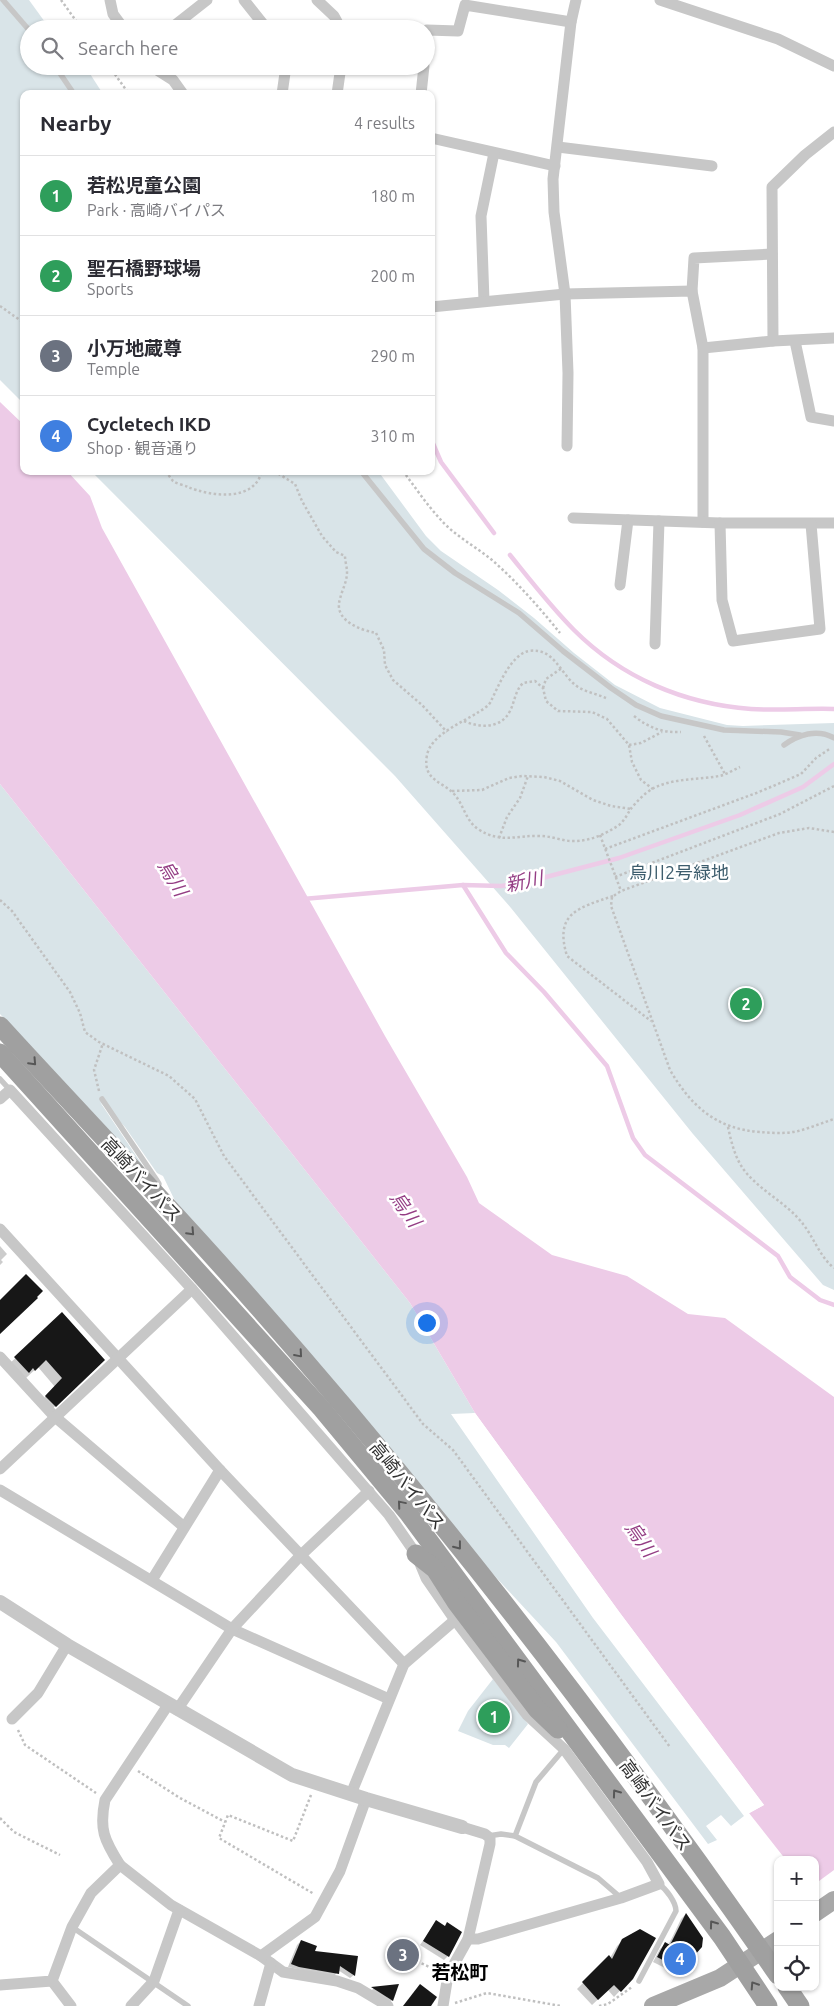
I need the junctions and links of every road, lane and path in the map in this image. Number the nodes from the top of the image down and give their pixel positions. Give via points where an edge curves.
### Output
1 (3, 0) edge
2 (61, 0) edge
3 (110, 0) edge
4 (207, 0) edge
5 (244, 0) edge
6 (318, 0) edge
7 (576, 0) edge
8 (667, 1) edge
9 (20, 20) edge
10 (75, 20) edge
11 (117, 20) edge
12 (181, 20) edge
13 (260, 20) edge
14 (336, 20) edge
15 (571, 22) junction
16 (435, 30) edge
17 (834, 66) edge
18 (61, 75) edge
19 (115, 75) edge
20 (165, 75) edge
21 (285, 75) edge
22 (339, 75) edge
23 (423, 75) edge
24 (71, 90) edge
25 (126, 90) edge
26 (180, 90) edge
27 (283, 90) edge
28 (337, 90) edge
29 (421, 90) edge
30 (834, 132) edge
31 (435, 139) edge
32 (558, 147) junction
33 (494, 153) junction
34 (555, 166) junction
35 (712, 166) dead end
36 (772, 254) junction
37 (692, 291) junction
38 (565, 294) junction
39 (484, 301) junction
40 (0, 306) edge
41 (435, 307) edge
42 (20, 320) edge
43 (834, 338) edge
44 (773, 341) junction
45 (795, 341) junction
46 (703, 348) junction
47 (834, 421) edge
48 (568, 446) dead end
49 (169, 475) edge
50 (261, 475) edge
51 (280, 475) edge
52 (364, 475) edge
53 (406, 475) edge
54 (573, 518) dead end
55 (628, 520) junction
56 (659, 521) junction
57 (704, 522) junction
58 (720, 523) junction
59 (834, 523) edge
60 (811, 524) junction
61 (620, 585) dead end
62 (655, 644) dead end
63 (563, 651) junction
64 (562, 668) junction
65 (543, 688) junction
66 (610, 701) dead end
67 (629, 712) dead end
68 (464, 721) junction
69 (663, 731) junction
70 (447, 732) junction
71 (684, 732) dead end
72 (697, 734) dead end
73 (800, 735) junction
74 (834, 738) edge
75 (629, 745) junction
76 (784, 745) dead end
77 (834, 746) edge
78 (740, 767) dead end
79 (725, 774) junction
80 (528, 776) junction
81 (834, 786) edge
82 (653, 788) junction
83 (451, 792) junction
84 (631, 809) junction
85 (834, 832) edge
86 (600, 836) junction
87 (499, 838) junction
88 (605, 849) junction
89 (615, 877) junction
90 (621, 891) junction
91 (616, 895) junction
92 (0, 900) edge
93 (652, 1022) junction
94 (0, 1026) edge
95 (103, 1043) junction
96 (0, 1053) edge
97 (0, 1080) edge
98 (10, 1090) junction
99 (0, 1099) edge
100 (102, 1099) joint
101 (834, 1119) edge
102 (728, 1127) junction
103 (154, 1192) junction
104 (0, 1229) edge
105 (834, 1268) edge
106 (192, 1289) junction
107 (0, 1357) edge
108 (118, 1358) junction
109 (54, 1416) junction
110 (0, 1469) edge
111 (220, 1470) junction
112 (0, 1490) edge
113 (369, 1491) junction
114 (184, 1527) junction
115 (416, 1554) junction
116 (300, 1556) junction
117 (152, 1580) junction
118 (0, 1602) edge
119 (455, 1620) junction
120 (232, 1629) junction
121 (67, 1646) junction
122 (404, 1664) junction
123 (389, 1699) junction
124 (172, 1708) junction
125 (12, 1719) joint
126 (670, 1747) dead end
127 (564, 1749) junction
128 (585, 1750) junction
129 (129, 1765) junction
130 (316, 1784) junction
131 (351, 1794) junction
132 (366, 1799) junction
133 (105, 1800) junction
134 (0, 1818) edge
135 (225, 1822) junction
136 (462, 1827) joint
137 (488, 1836) junction
138 (514, 1836) junction
139 (60, 1856) dead end
140 (120, 1865) junction
141 (659, 1884) junction
142 (621, 1898) junction
143 (324, 1900) junction
144 (834, 1900) edge
145 (179, 1910) junction
146 (819, 1911) edge
147 (72, 1927) junction
148 (468, 1940) junction
149 (772, 1944) edge
150 (408, 1957) dead end
151 (266, 1959) junction
152 (740, 1964) junction
153 (448, 1975) junction
154 (52, 1981) junction
155 (154, 1981) junction
156 (639, 1981) joint
157 (0, 1985) edge
158 (790, 1991) edge
159 (447, 2005) edge
160 (71, 2006) edge
161 (132, 2006) edge
162 (188, 2006) edge
163 (259, 2006) edge
164 (388, 2006) edge
165 (561, 2006) edge
166 (599, 2006) edge
167 (653, 2006) edge
168 (768, 2006) edge
169 (800, 2006) edge

1 - 9 lane
2 - 10 path
3 - 11 street
4 - 12 street
5 - 13 street
6 - 14 street
7 - 15 street
8 - 17 street via 778,39
15 - 16 street via 466,6 458,30
15 - 32 street
18 - 24 lane
19 - 25 path
20 - 26 street
21 - 27 street
22 - 28 street
23 - 29 street
30 - 36 street via 772,188
31 - 33 street
32 - 34 street
32 - 35 street
33 - 34 street
33 - 39 street via 481,216
34 - 38 street via 554,212
36 - 37 street via 694,258
36 - 44 street
37 - 38 street
37 - 46 street
38 - 39 street
38 - 48 street
39 - 41 street
40 - 42 path
43 - 45 street
44 - 45 street
44 - 46 street
45 - 47 street via 810,416
46 - 57 street
49 - 50 path via 174,481 204,493 229,496 249,488
51 - 70 path via 295,484 322,536 336,552 345,556 347,572 339,601 343,618 360,630 376,633 392,680
52 - 63 lane via 424,549 454,573 519,613
53 - 63 path via 458,537 493,561 527,594 559,633 564,641
54 - 55 street
55 - 56 street
55 - 61 street
56 - 57 street
56 - 62 street
57 - 58 street
58 - 60 street
58 - 60 street via 722,600 733,641 820,629
59 - 60 street
63 - 73 lane via 636,705 661,716 724,730
64 - 65 path via 546,679
64 - 66 path via 578,687
64 - 68 path via 553,657 541,652 529,651 519,655 494,692 491,702
65 - 68 path via 535,682 523,683 517,689 509,713 491,726 477,727
65 - 75 path via 546,701 558,711 592,712 607,719
67 - 69 path via 644,724
68 - 70 path
69 - 71 path
69 - 75 path via 641,743
70 - 83 path via 431,743 427,766 432,778
72 - 79 path via 703,736
73 - 74 lane via 822,733
73 - 76 lane
75 - 82 path via 632,762 641,780
77 - 88 path via 801,774
78 - 79 path
79 - 82 path via 670,782
80 - 83 path via 509,778 482,790
80 - 84 path via 560,781 593,800
80 - 87 path
81 - 89 path via 780,814
82 - 84 path
83 - 87 path via 476,828
84 - 86 path via 622,823
85 - 90 path via 809,828 779,833
86 - 87 path via 571,841 539,836
86 - 88 path
88 - 89 path
89 - 90 path
90 - 91 path
91 - 93 path via 612,897 611,906
91 - 93 path via 571,913 564,926 563,943 567,956
92 - 95 path via 12,911 70,992 86,1032
93 - 102 path via 670,1070 681,1089 696,1105
94 -> 103 highway, 高崎バイパス
95 - 100 path via 94,1070
95 - 126 path via 169,1076 195,1099 224,1156 423,1424 453,1450
128 -> 96 highway, 高崎バイパス via 409,1514 334,1424
97 - 98 lane
98 - 99 street
98 - 106 street
100 - 103 lane via 159,1184
101 - 102 path via 776,1134
102 - 105 path via 744,1169 803,1224
103 -> 149 highway, 高崎バイパス via 227,1271 425,1504
104 - 108 street
106 - 108 street
106 - 113 street
107 - 109 street
108 - 109 street
108 - 111 street
109 - 110 street
109 - 114 street
111 - 114 street
111 - 116 street
112 - 117 street
113 - 115 street
113 - 116 street
114 - 117 street
115 - 119 street via 426,1578
115 - 128 highway via 435,1569 537,1709
116 - 120 street
116 - 122 street
117 - 120 street
118 - 121 street
119 - 122 street
119 - 127 street via 527,1715
120 - 123 street
120 - 124 street
121 - 124 street
121 - 125 street via 38,1693
122 - 123 street
123 - 131 street
124 - 129 street
124 - 130 street via 292,1775
125 - 133 path via 25,1745
127 - 138 lane via 536,1782
127 - 141 street via 648,1862
152 -> 128 highway, 高崎バイパス
129 - 133 street
129 - 135 path
130 - 131 street
130 - 135 path via 293,1840 228,1815
131 - 132 street
132 - 136 street
132 - 143 street via 340,1871
133 - 140 street via 102,1832
134 - 139 path via 14,1832
135 - 143 path via 219,1838
136 - 137 street
137 - 138 lane
137 - 148 street via 490,1848
138 - 142 lane via 598,1878
140 - 145 street
140 - 147 street via 90,1893
141 - 142 street
141 - 156 lane via 676,1906 676,1911
142 - 148 street
143 - 151 street via 315,1916
144 - 146 main road
145 - 151 street
145 - 155 street
147 - 154 street
147 - 155 lane
148 - 153 street
149 - 152 main road
150 - 153 path
151 - 163 street
151 - 164 street via 283,1972 337,1981 358,1988
152 - 167 main road via 720,1978
168 -> 152 highway, 高崎バイパス
153 - 159 street
154 - 157 street
154 - 160 street
155 - 161 street
155 - 162 lane
156 - 166 path via 624,1994
158 - 169 highway
159 - 165 path via 487,1993

